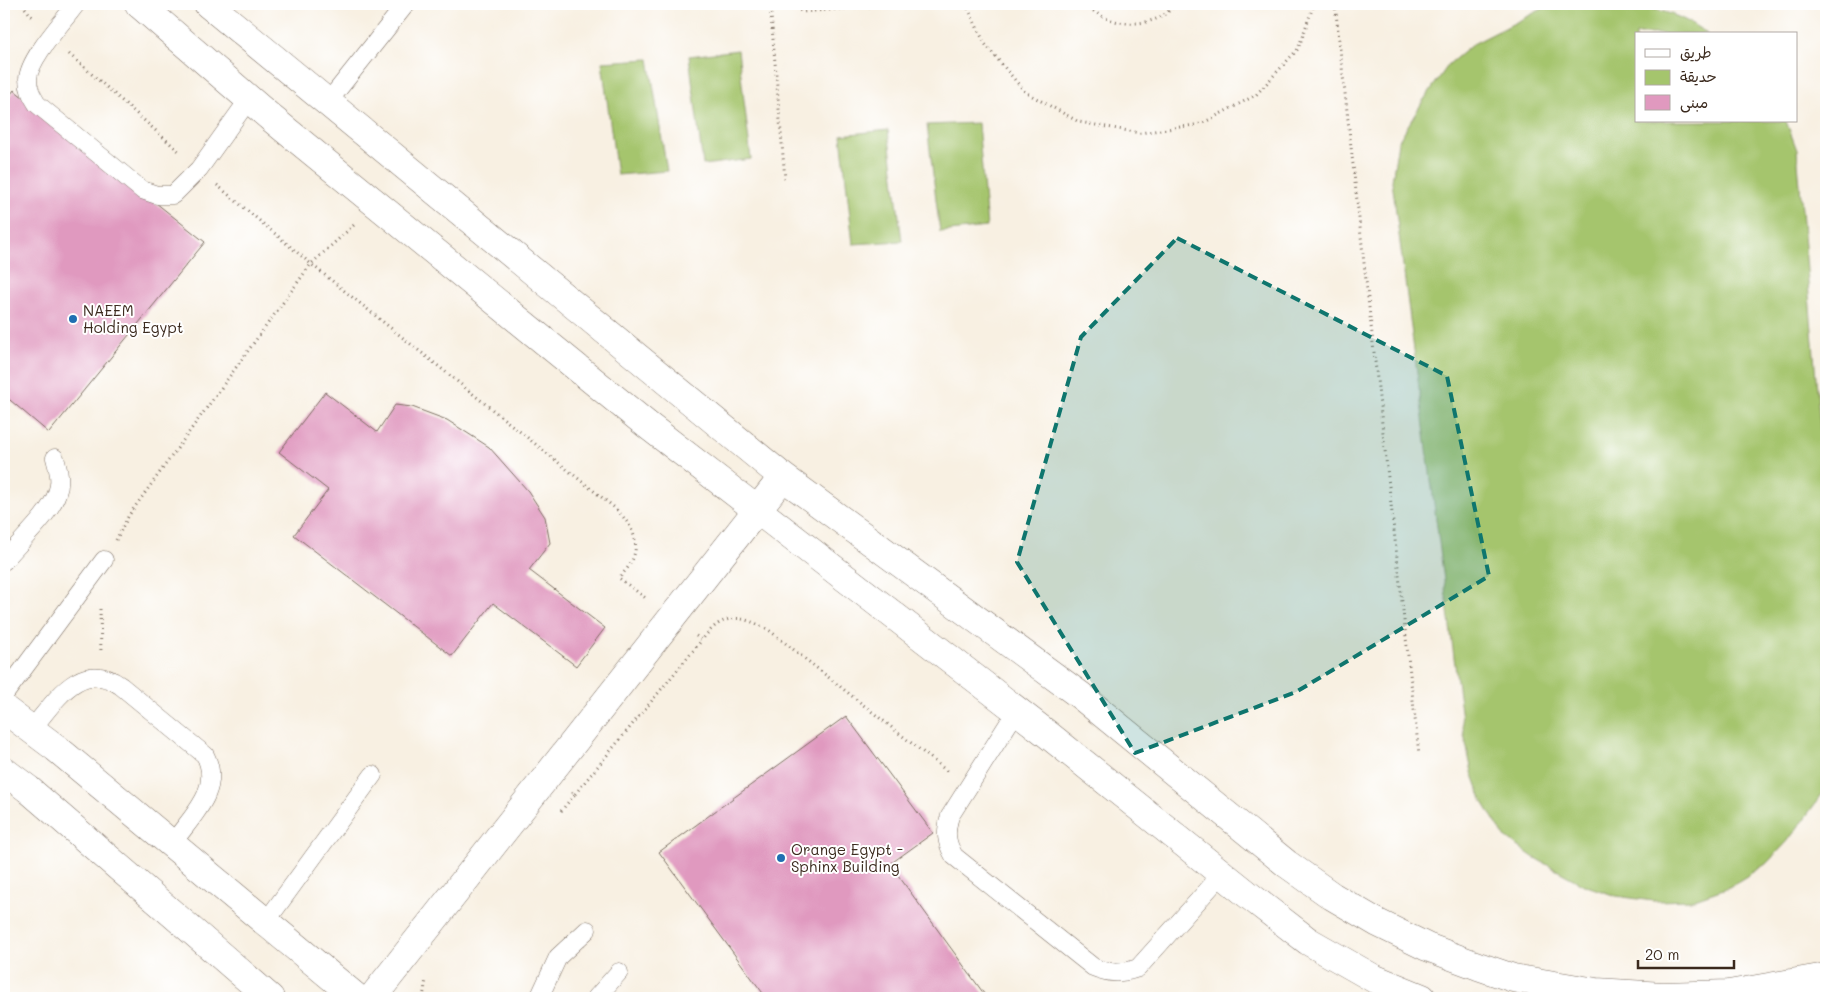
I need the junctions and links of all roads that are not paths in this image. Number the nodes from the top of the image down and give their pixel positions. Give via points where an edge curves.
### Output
1 (76, 4) edge
2 (139, 4) edge
3 (208, 4) edge
4 (406, 4) edge
5 (249, 99) junction
6 (328, 102) junction
7 (55, 458) dead end
8 (783, 478) junction
9 (756, 509) junction
10 (109, 552) road end
11 (4, 561) edge
12 (4, 695) edge
13 (4, 710) edge
14 (1017, 710) junction
15 (31, 730) junction
16 (4, 771) edge
17 (373, 775) dead end
18 (172, 845) junction
19 (1222, 874) junction
20 (265, 923) junction
21 (587, 930) dead end
22 (619, 972) dead end
23 (1826, 977) edge
24 (1509, 988) edge
25 (270, 998) edge
26 (357, 998) edge
27 (372, 998) edge
28 (539, 998) edge
29 (596, 998) edge
30 (1422, 998) edge

1 - 5 lane via 32,64 28,78 30,92 37,104 142,190 157,195 173,195 199,169
2 - 5 street
3 - 6 street
4 - 6 lane
5 - 9 street via 646,424
6 - 8 street
7 - 11 lane via 60,475 58,492 49,508
8 - 9 street
8 - 24 street via 1081,696 1287,864 1332,896 1378,923
9 - 14 street
9 - 27 street
10 - 12 lane
13 - 15 street
14 - 19 street
14 - 19 lane via 950,816 946,830 954,856 1094,967 1108,973 1138,968
15 - 18 street
15 - 18 lane via 79,680 101,676 120,686 204,755 210,765 210,788
16 - 25 street
17 - 20 lane
18 - 20 street
19 - 30 street via 1308,941 1373,978
20 - 26 street
21 - 28 lane via 558,957
22 - 29 lane
23 - 24 street via 1729,994 1663,996

